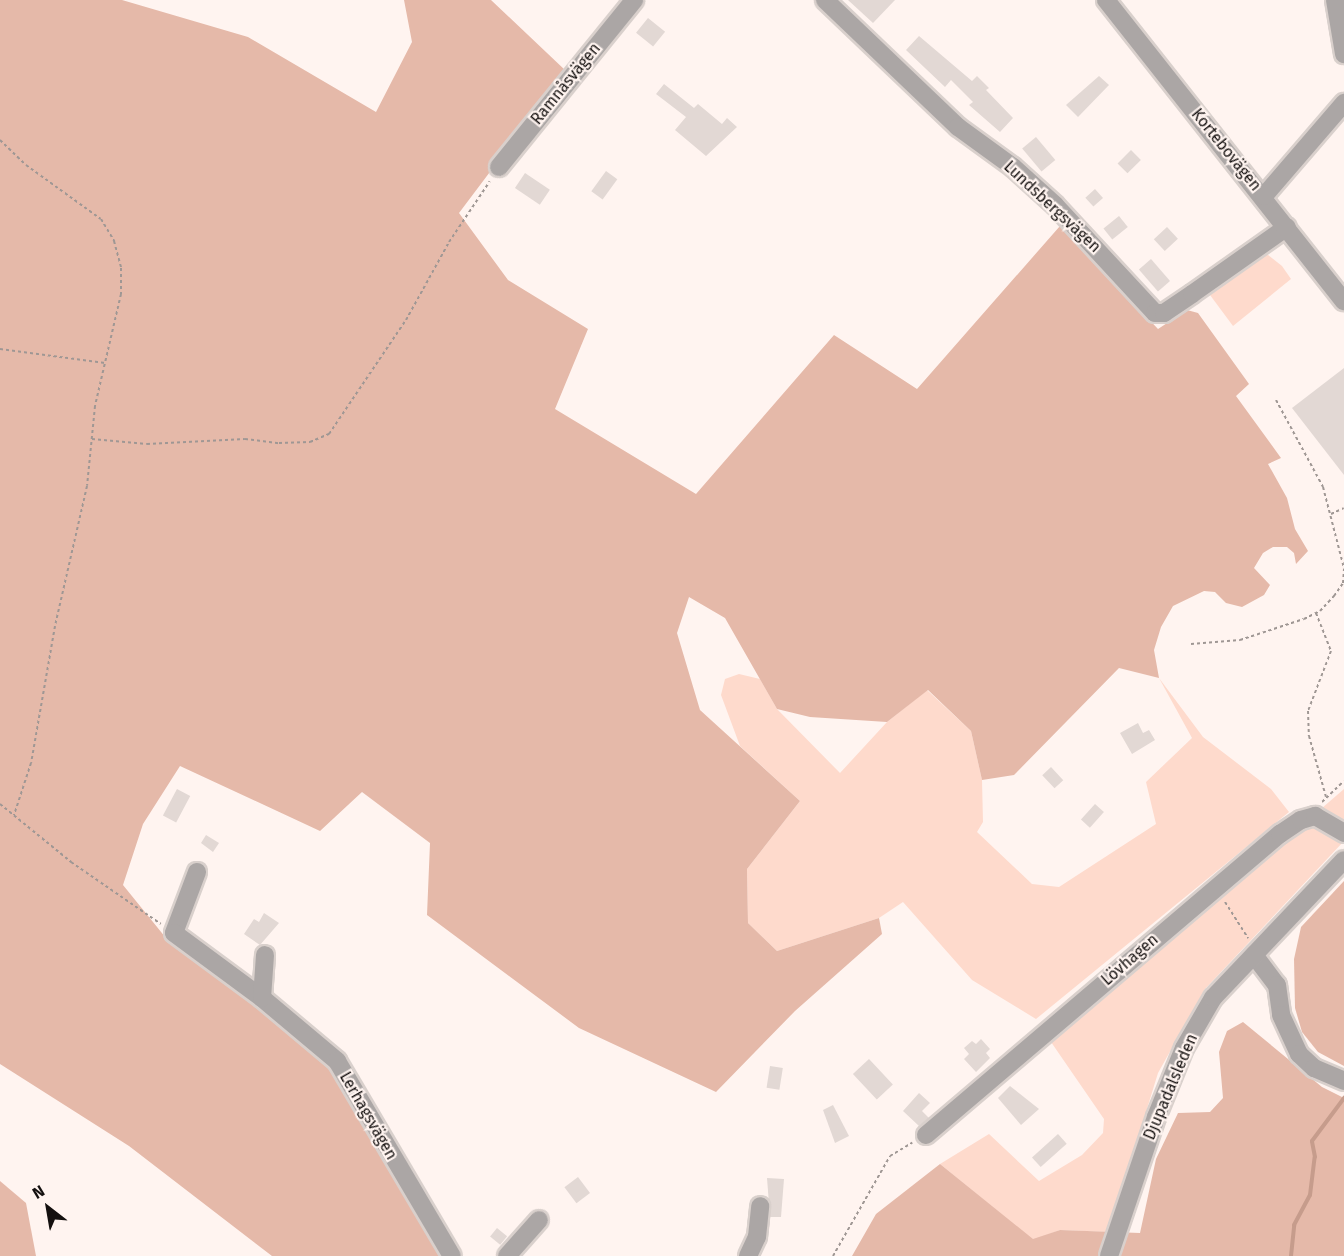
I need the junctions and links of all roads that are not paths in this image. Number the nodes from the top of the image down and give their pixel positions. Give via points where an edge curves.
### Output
1 (825, 0) edge
2 (1106, 0) edge
3 (1335, 0) edge
4 (629, 2) edge
5 (1344, 54) edge
6 (1344, 103) edge
7 (499, 167) road end
8 (1263, 196) junction
9 (1287, 227) junction
10 (1344, 301) edge
11 (1344, 833) edge
12 (1344, 860) edge
13 (197, 872) dead end
14 (265, 955) dead end
15 (1254, 955) junction
16 (262, 998) junction
17 (1344, 1081) edge
18 (926, 1135) road end
19 (760, 1206) dead end
20 (539, 1220) dead end
21 (452, 1256) edge
22 (507, 1256) edge
23 (748, 1256) edge
24 (1109, 1256) edge

1 - 9 street, Lundsbergsvägen via 958,127 1013,167 1054,205 1155,313 1164,313 1183,301
2 - 8 street, Kortebovägen
3 - 5 street
4 - 7 street, Ramnåsvägen
6 - 8 street
8 - 9 street, Kortebovägen
9 - 10 street, Kortebovägen
11 - 18 street, Lövhagen via 1315,816 1287,829
12 - 15 street, Djupadalsleden
13 - 16 street, Lerhagsvägen via 174,933
14 - 16 street
15 - 17 street via 1277,985 1281,1015 1299,1054 1314,1068
15 - 24 street, Djupadalsleden via 1213,998 1184,1048
16 - 21 street, Lerhagsvägen via 337,1061
19 - 23 street via 757,1237
20 - 22 street

